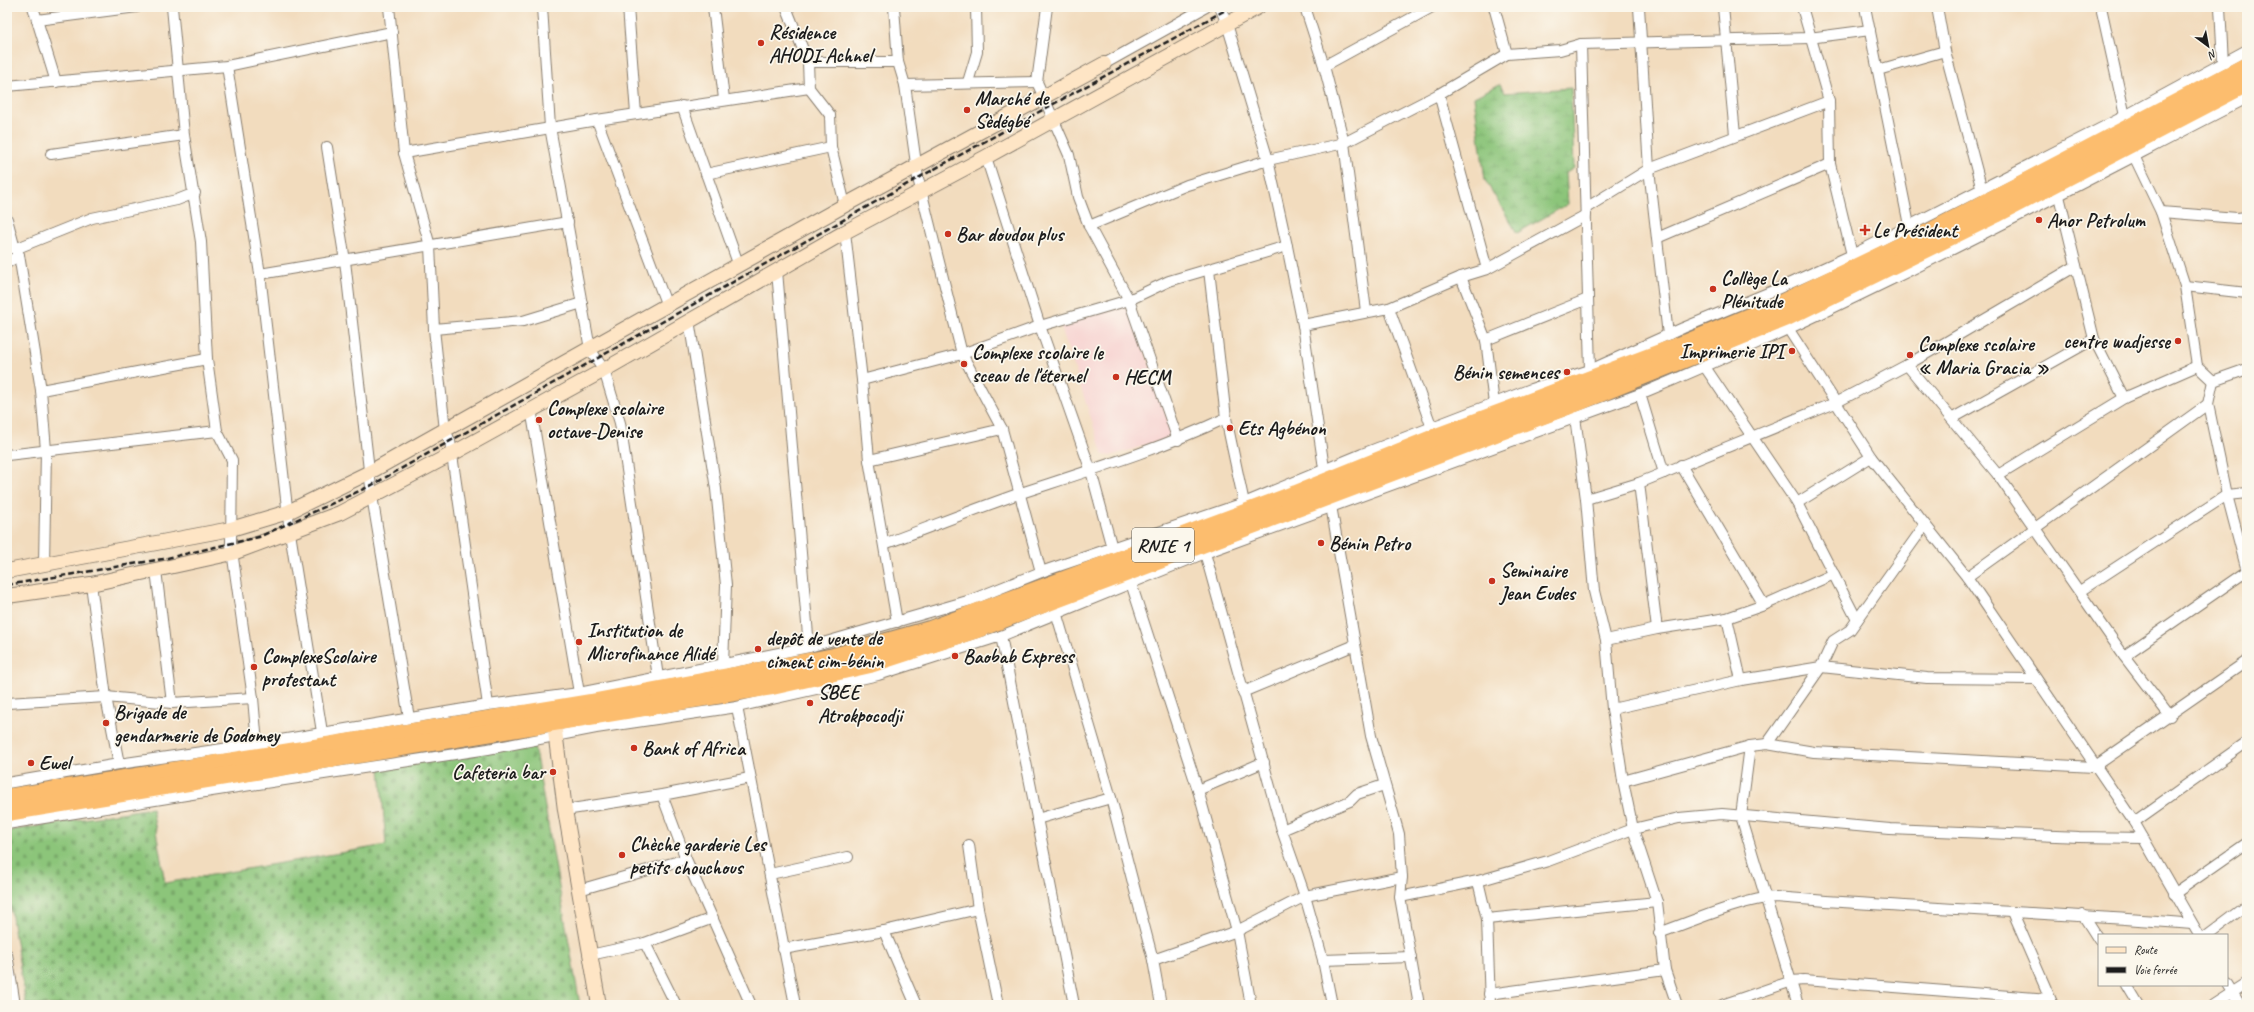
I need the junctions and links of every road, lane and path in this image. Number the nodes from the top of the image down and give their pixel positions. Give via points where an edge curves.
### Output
1 (33, 7) edge
2 (137, 7) edge
3 (172, 7) edge
4 (389, 7) edge
5 (542, 7) edge
6 (628, 7) edge
7 (713, 7) edge
8 (786, 7) edge
9 (894, 7) edge
10 (976, 7) edge
11 (1047, 7) edge
12 (1206, 7) edge
13 (1220, 7) edge
14 (1258, 7) edge
15 (1305, 7) edge
16 (1432, 7) edge
17 (1494, 7) edge
18 (1639, 7) edge
19 (1723, 7) edge
20 (1802, 7) edge
21 (1865, 7) edge
22 (1937, 7) edge
23 (2101, 7) edge
24 (2220, 7) edge
25 (37, 20) junction
26 (1227, 24) junction
27 (1870, 30) junction
28 (392, 32) junction
29 (1810, 38) junction
30 (1725, 40) junction
31 (1640, 42) junction
32 (1581, 44) junction
33 (2247, 50) edge
34 (1945, 51) junction
35 (1507, 54) junction
36 (808, 62) junction
37 (898, 62) junction
38 (2223, 63) junction
39 (1104, 64) joint
40 (227, 66) junction
41 (1324, 66) junction
42 (2247, 66) edge
43 (178, 70) junction
44 (1878, 70) junction
45 (56, 82) junction
46 (968, 82) junction
47 (1037, 82) junction
48 (2247, 83) edge
49 (905, 85) junction
50 (7, 86) edge
51 (809, 88) junction
52 (1439, 94) junction
53 (1044, 96) junction
54 (2247, 98) edge
55 (724, 100) junction
56 (1829, 101) junction
57 (682, 106) junction
58 (636, 114) junction
59 (2125, 116) junction
60 (596, 120) junction
61 (1053, 120) junction
62 (550, 128) junction
63 (184, 135) junction
64 (1735, 136) junction
65 (1344, 143) junction
66 (327, 147) dead end
67 (831, 148) junction
68 (404, 153) junction
69 (51, 154) dead end
70 (2134, 156) junction
71 (986, 157) junction
72 (1268, 160) junction
73 (1830, 164) junction
74 (916, 166) junction
75 (1650, 169) junction
76 (706, 174) junction
77 (1982, 190) junction
78 (922, 191) junction
79 (195, 193) junction
80 (2059, 196) junction
81 (845, 205) junction
82 (1586, 212) junction
83 (2161, 212) junction
84 (2247, 217) edge
85 (7, 219) edge
86 (568, 222) junction
87 (1909, 225) junction
88 (1089, 226) junction
89 (844, 232) junction
90 (1657, 238) junction
91 (430, 246) junction
92 (1287, 246) junction
93 (17, 252) junction
94 (1852, 255) junction
95 (345, 261) junction
96 (7, 263) edge
97 (739, 266) junction
98 (2076, 266) junction
99 (1487, 269) junction
100 (777, 270) junction
101 (1209, 270) junction
102 (260, 274) junction
103 (1461, 277) junction
104 (2185, 286) junction
105 (2247, 293) edge
106 (1588, 299) junction
107 (1130, 300) junction
108 (582, 303) junction
109 (667, 306) junction
110 (1389, 308) junction
111 (1366, 311) junction
112 (689, 320) junction
113 (1303, 325) junction
114 (1040, 326) junction
115 (434, 329) junction
116 (1789, 330) junction
117 (1668, 335) junction
118 (2094, 339) junction
119 (1486, 340) junction
120 (590, 349) junction
121 (962, 354) junction
122 (207, 359) junction
123 (1907, 365) junction
124 (2197, 366) junction
125 (1705, 367) junction
126 (2247, 369) edge
127 (604, 370) junction
128 (1590, 370) junction
129 (862, 380) junction
130 (2213, 381) junction
131 (41, 390) junction
132 (1640, 394) junction
133 (2124, 398) junction
134 (1835, 403) junction
135 (1494, 404) junction
136 (2208, 404) junction
137 (531, 409) junction
138 (1575, 417) junction
139 (1226, 418) junction
140 (1952, 418) junction
141 (1432, 428) junction
142 (1002, 429) junction
143 (445, 430) junction
144 (217, 431) junction
145 (1752, 438) junction
146 (1178, 440) junction
147 (46, 450) junction
148 (452, 454) junction
149 (7, 455) edge
150 (1871, 457) junction
151 (869, 460) junction
152 (1681, 465) junction
153 (1091, 471) junction
154 (370, 472) junction
155 (1664, 473) junction
156 (1998, 475) junction
157 (1639, 483) junction
158 (1328, 488) junction
159 (2247, 493) edge
160 (1020, 494) junction
161 (2227, 495) junction
162 (372, 496) junction
163 (1586, 499) junction
164 (1244, 503) junction
165 (1797, 503) junction
166 (288, 512) junction
167 (1926, 525) junction
168 (2034, 528) junction
169 (231, 529) junction
170 (290, 533) junction
171 (884, 544) junction
172 (1112, 548) junction
173 (233, 553) junction
174 (1205, 553) junction
175 (44, 565) junction
176 (156, 570) junction
177 (7, 571) edge
178 (2247, 571) edge
179 (1041, 572) junction
180 (1834, 574) junction
181 (1967, 577) junction
182 (1131, 583) junction
183 (91, 584) junction
184 (2080, 591) junction
185 (7, 596) edge
186 (1764, 605) junction
187 (1056, 612) junction
188 (1727, 618) junction
189 (1857, 620) junction
190 (897, 622) junction
191 (1657, 629) junction
192 (1001, 636) junction
193 (1606, 640) junction
194 (1355, 645) junction
195 (809, 647) junction
196 (2124, 656) junction
197 (2247, 661) edge
198 (723, 665) junction
199 (1821, 667) junction
200 (658, 677) junction
201 (2036, 679) junction
202 (1741, 680) junction
203 (579, 692) junction
204 (1243, 692) junction
205 (106, 697) junction
206 (253, 698) junction
207 (7, 703) edge
208 (172, 703) junction
209 (488, 705) junction
210 (737, 707) junction
211 (1612, 709) junction
212 (2170, 716) junction
213 (409, 718) junction
214 (554, 729) junction
215 (322, 732) junction
216 (2247, 742) edge
217 (257, 744) junction
218 (1767, 744) junction
219 (1750, 746) junction
220 (1264, 762) junction
221 (119, 764) junction
222 (2094, 767) junction
223 (750, 778) junction
224 (1623, 781) junction
225 (7, 783) edge
226 (1384, 785) junction
227 (1198, 790) junction
228 (662, 795) junction
229 (7, 798) edge
230 (1111, 798) junction
231 (565, 810) junction
232 (7, 812) edge
233 (1741, 816) junction
234 (1037, 819) junction
235 (2134, 822) junction
236 (7, 824) edge
237 (1633, 829) junction
238 (1282, 830) junction
239 (2143, 838) junction
240 (2247, 843) edge
241 (970, 845) dead end
242 (848, 857) dead end
243 (686, 859) junction
244 (770, 874) junction
245 (1402, 877) junction
246 (1478, 881) junction
247 (579, 890) junction
248 (2174, 894) junction
249 (1305, 896) junction
250 (1400, 897) junction
251 (1766, 897) junction
252 (1657, 902) junction
253 (2247, 905) edge
254 (978, 909) junction
255 (2013, 913) junction
256 (2083, 915) junction
257 (713, 918) junction
258 (1487, 918) junction
259 (2192, 924) junction
260 (884, 931) junction
261 (1237, 931) junction
262 (1660, 933) junction
263 (2198, 934) edge
264 (2208, 934) edge
265 (2098, 938) edge
266 (645, 943) junction
267 (783, 949) junction
268 (7, 955) edge
269 (590, 955) junction
270 (1411, 957) junction
271 (1153, 960) junction
272 (1324, 960) junction
273 (1665, 970) junction
274 (1792, 981) junction
275 (2247, 983) edge
276 (2128, 986) edge
277 (2228, 986) edge
278 (2232, 993) junction
279 (1489, 994) junction
280 (1996, 1000) edge
281 (2051, 1002) edge
282 (15, 1005) edge
283 (599, 1005) edge
284 (676, 1005) edge
285 (751, 1005) edge
286 (795, 1005) edge
287 (916, 1005) edge
288 (998, 1005) edge
289 (1074, 1005) edge
290 (1161, 1005) edge
291 (1251, 1005) edge
292 (1332, 1005) edge
293 (1419, 1005) edge
294 (1490, 1005) edge
295 (1677, 1005) edge
296 (1722, 1005) edge
297 (1798, 1005) edge
298 (2139, 1005) edge
299 (2213, 1005) edge
300 (2240, 1005) edge

1 - 25 street
2 - 25 street
3 - 43 street
4 - 28 street
5 - 62 street
6 - 58 street
7 - 55 street
8 - 36 street
9 - 37 street
10 - 46 street via 977,52
11 - 47 street
12 - 39 street
13 - 26 street
14 - 26 main road
15 - 41 street
16 - 41 street
17 - 35 street
18 - 31 street
19 - 30 street
20 - 29 street
21 - 27 street
22 - 34 street
23 - 59 street
24 - 38 street
25 - 45 street
26 - 61 main road
26 - 72 street
27 - 29 street
27 - 44 street
28 - 40 street
28 - 68 street
29 - 30 street
29 - 56 street
30 - 31 street
30 - 64 street
31 - 32 street
31 - 75 street
32 - 35 street via 1560,50
32 - 82 street
33 - 38 street
34 - 44 street
34 - 77 street
35 - 52 street
36 - 37 street
36 - 51 street
37 - 49 street
38 - 59 street
39 - 53 main road
40 - 43 street
40 - 102 street
41 - 65 street
42 - 158 highway, RNIE 1 via 1955,219 1780,304 1687,343 1434,438
43 - 45 street
43 - 63 street
44 - 87 street
45 - 50 street
46 - 47 street
46 - 49 street
47 - 53 street
48 - 158 highway, RNIE 1 via 2003,211 1785,318 1590,397
49 - 74 street
51 - 55 street
51 - 67 street via 830,115
52 - 65 street
52 - 99 street
53 - 61 street
53 - 74 main road
54 - 70 street
55 - 57 street
56 - 64 street
56 - 73 street
57 - 58 street
57 - 76 street
58 - 60 street
59 - 77 street
60 - 62 street
60 - 109 street
61 - 71 main road
61 - 88 street via 1069,155 1078,197
62 - 68 street
62 - 86 street
63 - 69 street
63 - 79 street
64 - 75 street
65 - 72 street
65 - 111 street
66 - 95 street
67 - 76 street
67 - 81 street
68 - 91 street
70 - 80 street
70 - 83 street
71 - 78 main road
71 - 114 street
72 - 88 street via 1187,185
72 - 92 street
73 - 90 street
73 - 94 street
74 - 78 street
74 - 81 main road
75 - 82 street
75 - 90 street
76 - 97 street
77 - 87 street
78 - 89 main road
78 - 121 street
79 - 93 street via 177,200 92,218
79 - 122 street via 201,242
80 - 98 street
80 - 116 street
81 - 97 main road
82 - 99 street
82 - 106 street
83 - 84 street
83 - 104 street
85 - 93 street
86 - 91 street
86 - 108 street
87 - 94 street
88 - 107 street
89 - 100 main road
89 - 129 street
90 - 117 street
91 - 95 street
91 - 115 street
92 - 101 street
92 - 113 street
93 - 96 street
93 - 131 street
94 - 117 street
95 - 102 street
95 - 154 street
97 - 109 main road
98 - 118 street
98 - 123 street
99 - 103 street
100 - 112 main road
100 - 195 street
101 - 107 street via 1169,281
101 - 139 street
102 - 166 street
103 - 110 street
103 - 119 street
104 - 105 street
104 - 124 street
106 - 119 street
106 - 128 street
107 - 114 street
107 - 146 street
108 - 115 street via 523,321
108 - 120 street
109 - 120 main road
110 - 111 street
110 - 141 street
111 - 113 street
112 - 127 main road
112 - 198 street via 716,489 726,585
113 - 158 street
114 - 121 street
114 - 153 street
115 - 143 street
116 - 125 street
116 - 134 street
117 - 128 street
118 - 133 street
118 - 140 street
119 - 135 street
120 - 127 street
120 - 143 main road
121 - 129 street
121 - 142 street
122 - 131 street
122 - 144 street
123 - 134 street
123 - 140 street
124 - 130 street
124 - 133 street
125 - 132 street
125 - 145 street
126 - 130 street
127 - 137 main road
127 - 200 street via 624,442
128 - 135 street
129 - 151 street
130 - 136 street
131 - 147 street
132 - 138 street
132 - 155 street
133 - 156 street
134 - 145 street
134 - 150 street
135 - 141 street
136 - 161 street
136 - 168 street
137 - 148 main road
137 - 203 street
138 - 158 street
138 - 163 street
139 - 146 street
139 - 164 street
140 - 156 street
141 - 158 street
142 - 151 street
142 - 160 street
143 - 148 street
143 - 154 main road
144 - 147 street
144 - 169 street via 232,460
145 - 152 street
145 - 165 street
146 - 153 street
147 - 149 street
147 - 175 street
148 - 162 main road
148 - 209 street
150 - 165 street
150 - 167 street
151 - 171 street
152 - 155 street
152 - 186 street
153 - 160 street
153 - 172 street
154 - 162 street
154 - 166 main road
155 - 157 street
156 - 168 street
157 - 163 street
157 - 191 street
158 - 164 street
158 - 174 street
158 - 194 street
158 - 214 highway, RNIE 1 via 974,630 898,656 772,686
158 - 229 highway, RNIE 1 via 970,617 868,649 771,670 591,703
159 - 161 street
160 - 171 street
160 - 179 street
161 - 178 street
161 - 184 street
162 - 170 main road via 340,513
162 - 213 street
163 - 193 street via 1594,591
164 - 172 street
165 - 180 street
166 - 169 main road
166 - 170 street
167 - 181 street
167 - 189 street
168 - 181 street
168 - 184 street
169 - 173 street
169 - 175 main road
170 - 173 main road
170 - 215 street
171 - 190 street
172 - 179 street
173 - 176 main road
173 - 206 street
174 - 182 street
174 - 204 street
175 - 177 main road
176 - 183 main road
176 - 208 street
178 - 196 street
179 - 190 street via 971,600
180 - 186 street
180 - 189 street
181 - 201 street
182 - 187 street
182 - 227 street
183 - 185 main road
183 - 205 street
184 - 196 street
186 - 188 street
187 - 192 street
187 - 230 street
188 - 191 street
188 - 202 street
189 - 199 street via 1850,630 1833,641
190 - 195 street
191 - 193 street
192 - 210 street via 878,675
192 - 234 street
193 - 211 street
194 - 204 street
194 - 226 street via 1371,736
195 - 198 street
196 - 212 street
197 - 212 street
198 - 200 street
199 - 201 street via 1927,678
199 - 202 street
199 - 218 street
200 - 203 street
201 - 222 street
202 - 211 street
203 - 209 street
204 - 220 street
205 - 207 street
205 - 208 street
205 - 221 street
206 - 208 street
206 - 217 street
209 - 213 street
210 - 214 street
210 - 223 street
211 - 224 street
212 - 222 street
213 - 215 street
214 - 231 main road
214 - 232 highway, RNIE 1
214 - 236 street via 488,749
215 - 217 street
216 - 235 street
217 - 221 street
218 - 219 street
218 - 222 street via 1814,752
219 - 224 street
219 - 233 street
220 - 227 street
220 - 238 street
221 - 225 street
222 - 235 street
223 - 228 street
223 - 244 street
224 - 237 street
226 - 238 street via 1357,794 1350,801
226 - 245 street via 1399,834
227 - 261 street
228 - 231 street
228 - 243 street
230 - 234 street
230 - 271 street
231 - 247 main road
233 - 237 street via 1699,815
233 - 239 street via 1917,830
233 - 251 street
234 - 289 street
235 - 239 street
237 - 246 street via 1548,861
237 - 252 street
238 - 249 street
239 - 248 street
240 - 248 street
241 - 254 street
242 - 244 street
243 - 247 street
243 - 257 street
244 - 267 street
245 - 249 street
245 - 250 street
246 - 250 street
246 - 258 street
247 - 269 main road
248 - 259 street
249 - 261 street
249 - 272 street
250 - 270 street
251 - 255 street
251 - 262 street
251 - 274 street
252 - 258 street
252 - 262 street
253 - 264 street
254 - 260 street
254 - 288 street
255 - 256 street
255 - 281 street
256 - 259 street
256 - 265 street
257 - 266 street
257 - 285 street
258 - 279 street
259 - 263 street
260 - 267 street
260 - 287 street
261 - 271 street
261 - 291 street
262 - 273 street
266 - 269 street
266 - 284 street
267 - 286 street
268 - 282 street
269 - 283 main road
270 - 272 street
270 - 293 street
271 - 290 street
272 - 292 street
273 - 279 street
273 - 295 street
274 - 280 street via 1828,980
274 - 296 street
274 - 297 street
275 - 278 street
276 - 298 street
277 - 278 street
278 - 299 street
278 - 300 street
279 - 294 street
280 - 281 street

